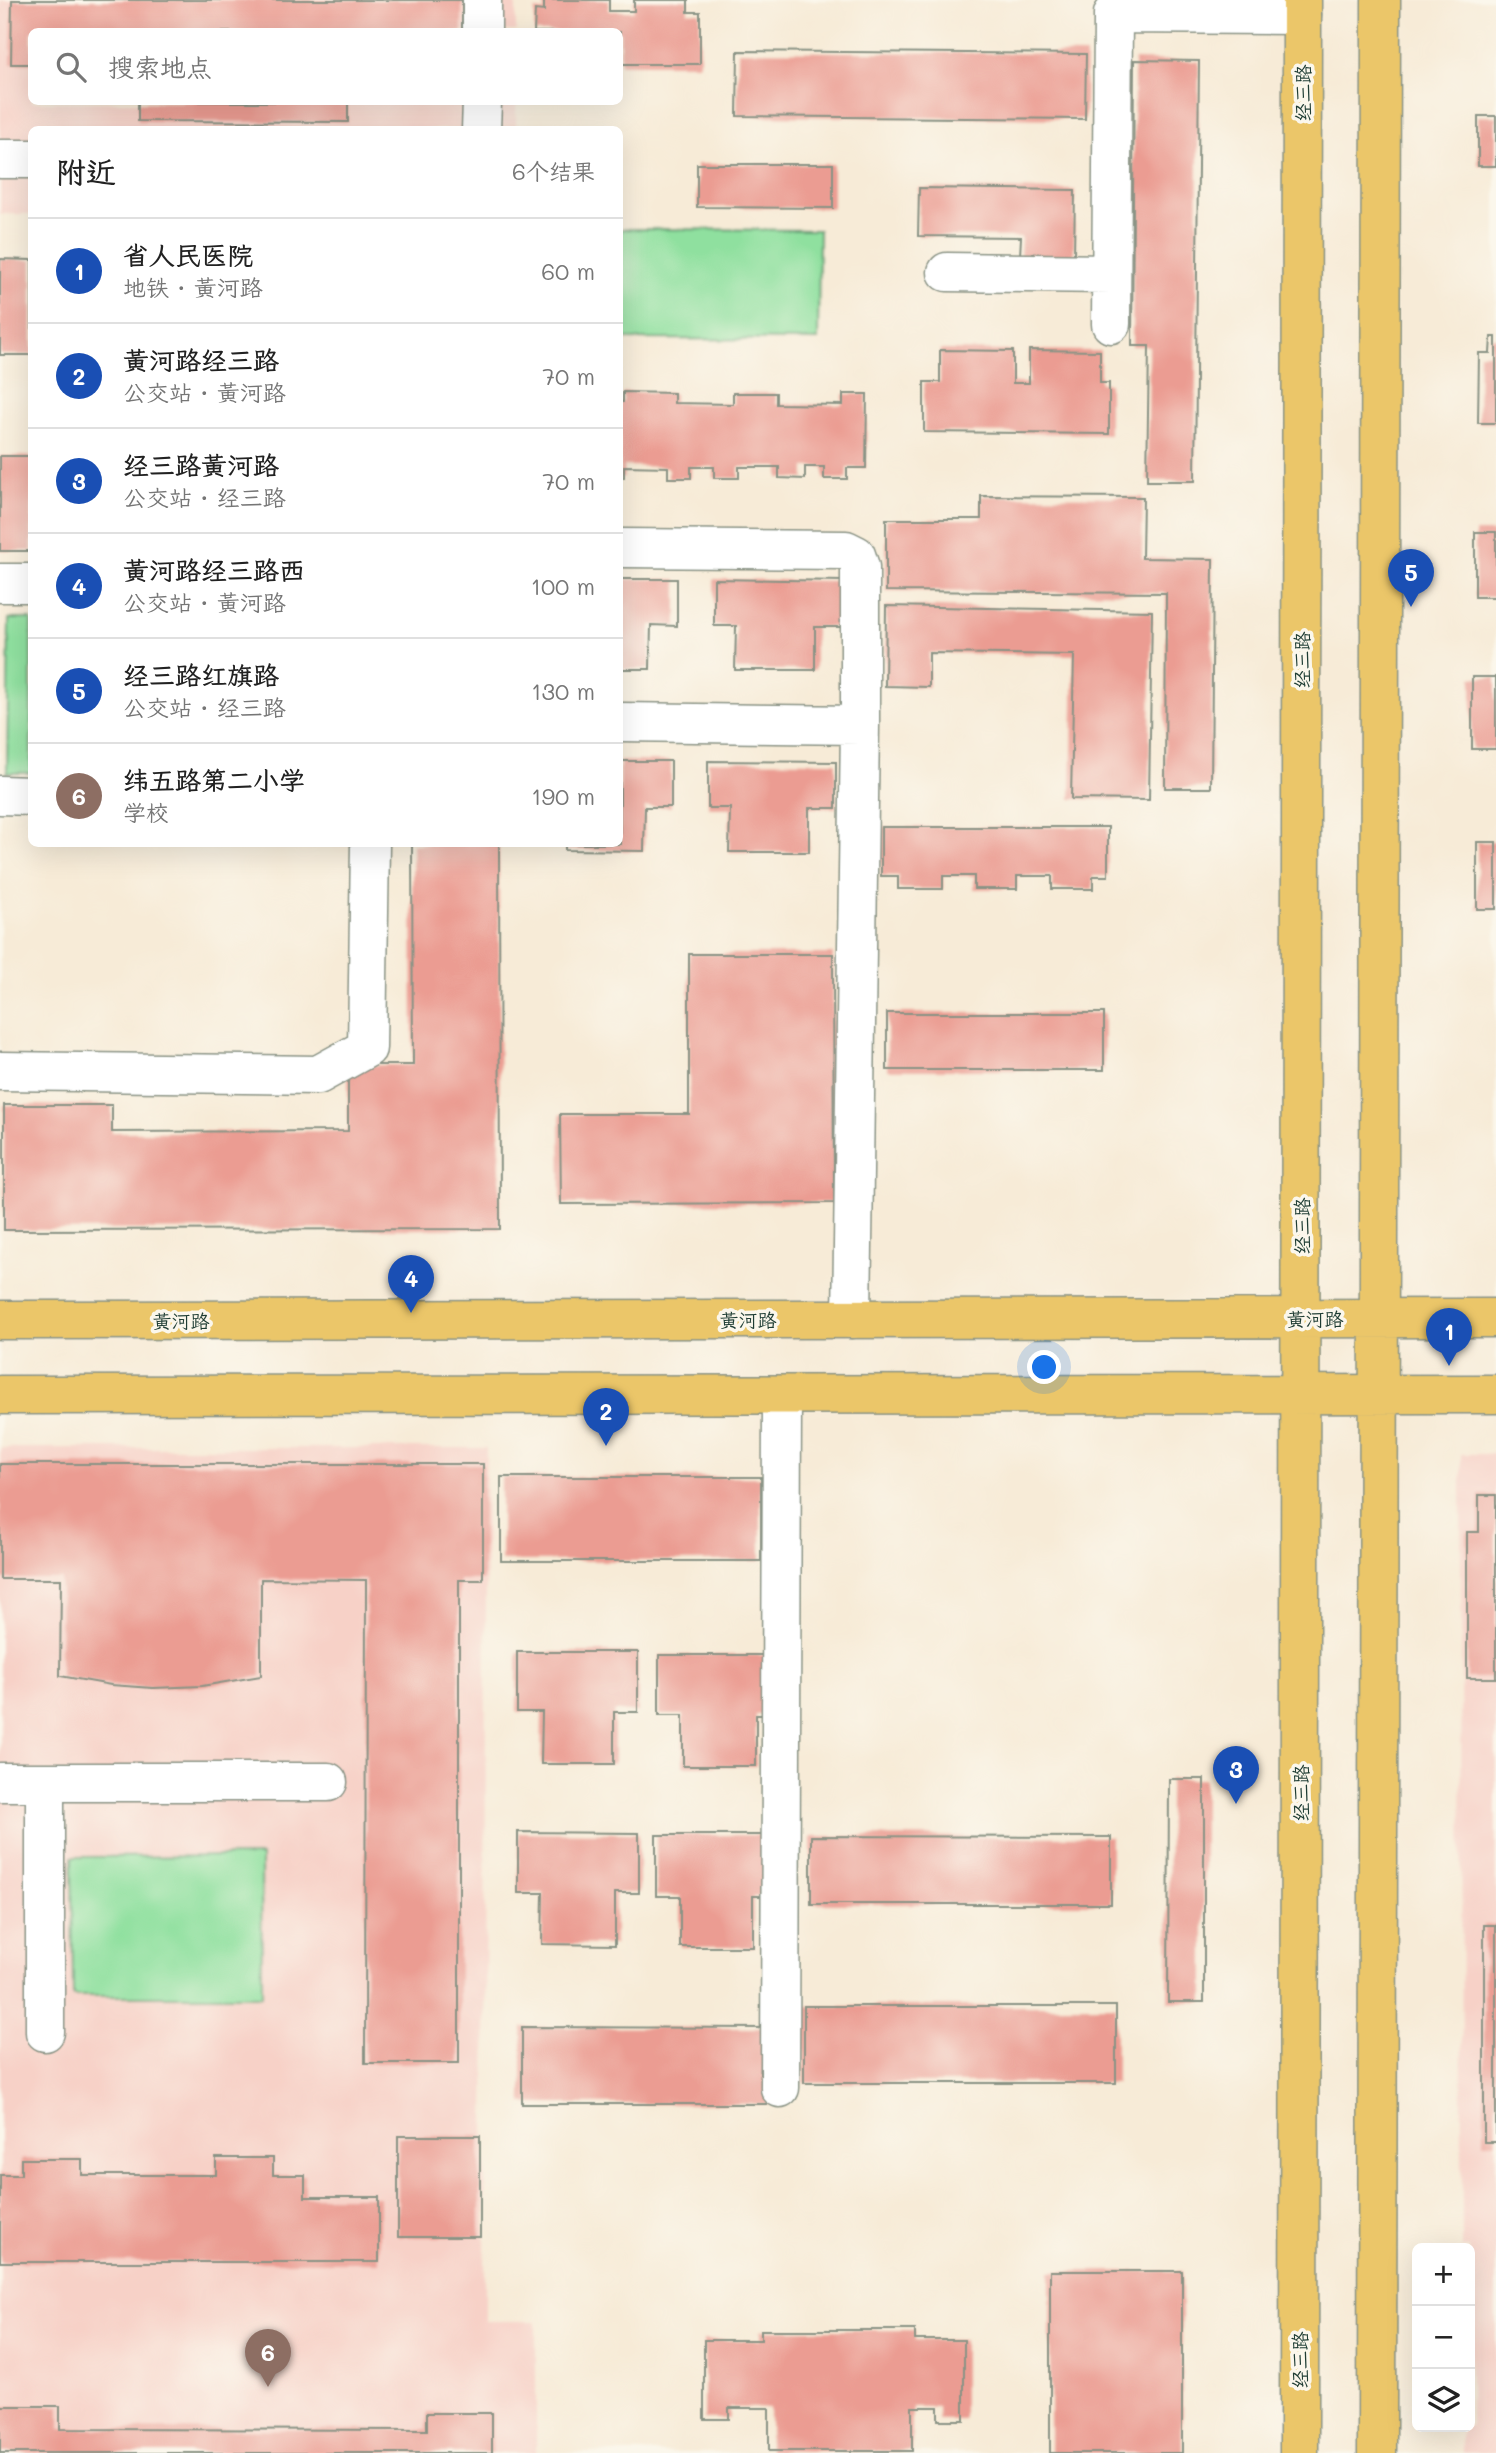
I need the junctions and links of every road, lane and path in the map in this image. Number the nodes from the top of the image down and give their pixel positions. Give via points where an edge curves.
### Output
1 (482, 0) edge
2 (1381, 0) edge
3 (1172, 7) edge
4 (1302, 8) edge
5 (482, 28) edge
6 (481, 105) edge
7 (481, 126) edge
8 (0, 159) edge
9 (28, 159) edge
10 (947, 272) dead end
11 (1111, 274) junction
12 (1111, 324) dead end
13 (623, 548) edge
14 (0, 583) edge
15 (28, 583) edge
16 (623, 722) edge
17 (860, 725) junction
18 (0, 795) edge
19 (28, 796) edge
20 (370, 847) edge
21 (0, 1071) edge
22 (1300, 1318) junction
23 (1379, 1318) junction
24 (1496, 1318) edge
25 (852, 1319) junction
26 (0, 1320) edge
27 (1300, 1394) junction
28 (1379, 1394) junction
29 (1496, 1394) edge
30 (0, 1395) edge
31 (782, 1395) junction
32 (0, 1782) edge
33 (45, 1782) junction
34 (328, 1782) dead end
35 (45, 2032) dead end
36 (780, 2088) dead end
37 (1299, 2453) edge
38 (1377, 2453) edge

1 - 5 lane
2 - 23 main road
3 - 4 lane
3 - 11 lane via 1113,14
4 - 22 main road, 经三路
6 - 7 lane
8 - 9 lane
10 - 11 lane
11 - 12 lane
13 - 17 lane via 846,550 856,555 860,567
14 - 15 lane
16 - 17 lane
17 - 25 lane
18 - 19 lane
20 - 21 lane via 367,1048 318,1075
22 - 23 main road, 黄河路
22 - 25 main road, 黄河路
22 - 27 main road, 经三路
23 - 24 main road, 黄河路
23 - 28 main road
25 - 26 main road, 黄河路
27 - 28 main road
27 - 31 main road
27 - 37 main road, 经三路
28 - 29 main road
28 - 38 main road
30 - 31 main road
31 - 36 lane
32 - 33 lane
33 - 34 lane
33 - 35 lane

